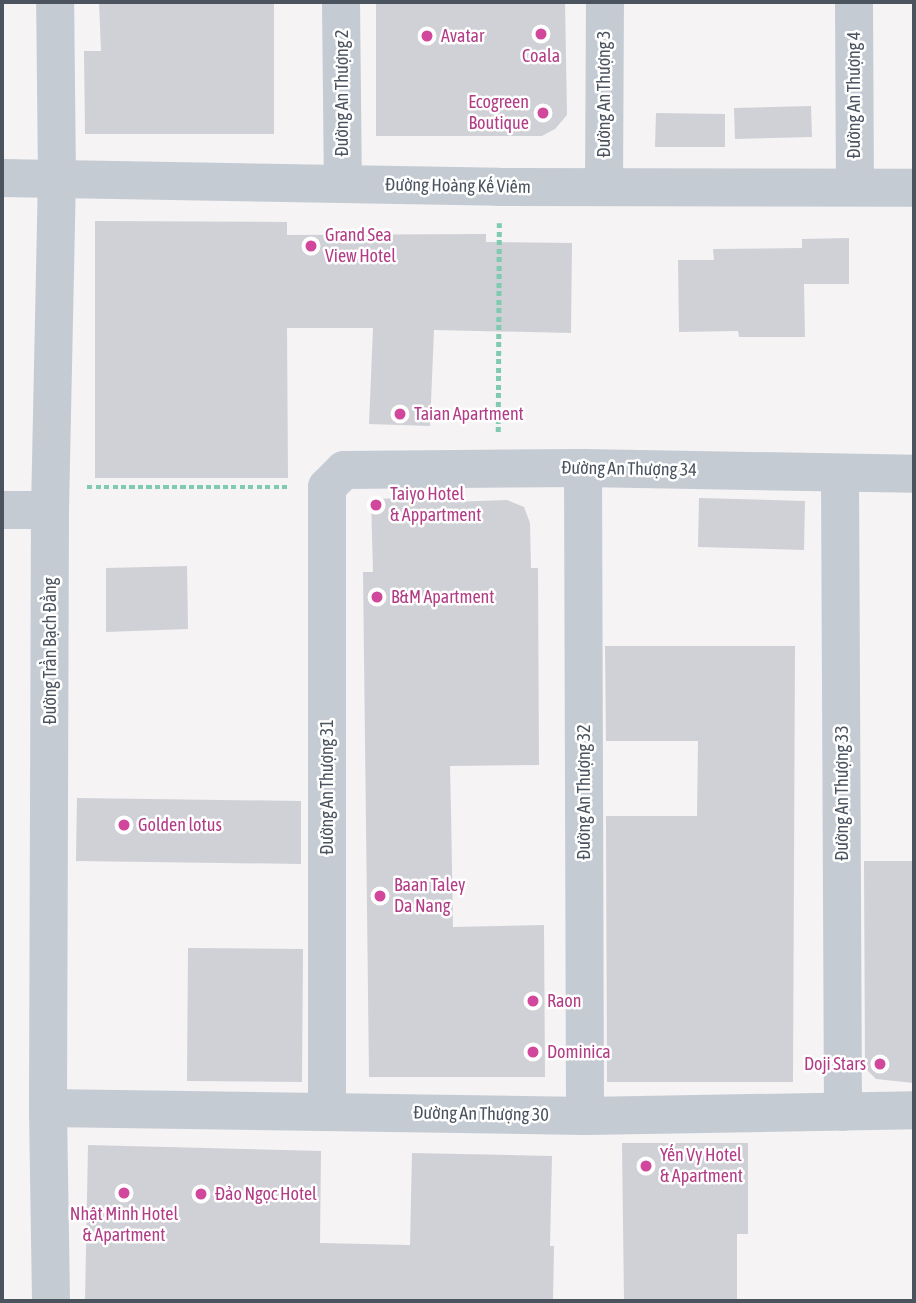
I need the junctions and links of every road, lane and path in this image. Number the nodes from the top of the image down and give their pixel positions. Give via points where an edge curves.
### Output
1 (55, 2) edge
2 (341, 2) edge
3 (605, 2) edge
4 (854, 2) edge
5 (2, 178) edge
6 (57, 180) junction
7 (343, 184) junction
8 (499, 187) junction
9 (604, 187) junction
10 (855, 187) junction
11 (914, 188) edge
12 (498, 468) junction
13 (583, 468) junction
14 (840, 474) junction
15 (914, 474) edge
16 (336, 478) junction
17 (2, 510) edge
18 (50, 510) junction
19 (48, 1108) junction
20 (327, 1111) junction
21 (914, 1111) edge
22 (843, 1112) junction
23 (585, 1116) junction
24 (51, 1301) edge

1 - 6 street, Đường Trần Bạch Đằng
2 - 7 street, Đường An Thượng 2
3 - 9 street, Đường An Thượng 3
4 - 10 street, Đường An Thượng 4
5 - 6 street, Đường Hoàng Kế Viêm
6 - 7 street, Đường Hoàng Kế Viêm
6 - 18 street, Đường Trần Bạch Đằng
7 - 8 street, Đường Hoàng Kế Viêm
8 - 9 street, Đường Hoàng Kế Viêm
8 - 12 path
9 - 10 street, Đường Hoàng Kế Viêm
10 - 11 street, Đường Hoàng Kế Viêm
12 - 13 street, Đường An Thượng 34
12 - 16 street, Đường An Thượng 34
13 - 14 street, Đường An Thượng 34
13 - 23 street, Đường An Thượng 32
14 - 15 street, Đường An Thượng 34
14 - 22 street, Đường An Thượng 33
16 - 18 path via 81,487
16 - 20 street, Đường An Thượng 31
17 - 18 street
18 - 19 street, Đường Trần Bạch Đằng
19 - 20 street, Đường An Thượng 30
19 - 24 street, Đường Trần Bạch Đằng
20 - 23 street, Đường An Thượng 30
21 - 22 street, Đường An Thượng 30
22 - 23 street, Đường An Thượng 30

